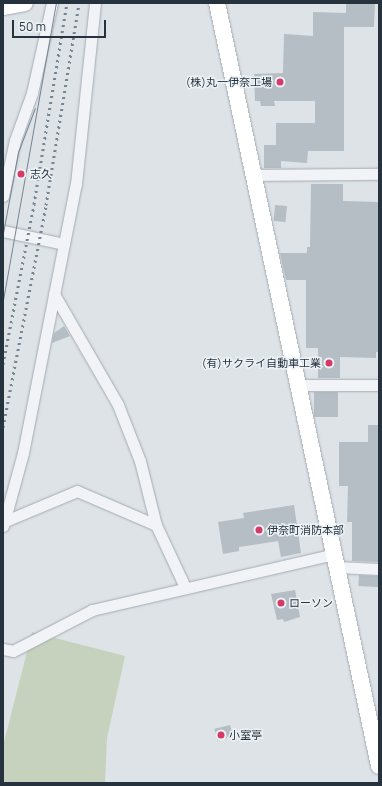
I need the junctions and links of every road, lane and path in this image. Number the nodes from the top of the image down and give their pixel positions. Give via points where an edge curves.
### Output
1 (25, 3) edge
2 (52, 3) edge
3 (95, 3) edge
4 (217, 3) edge
5 (3, 7) edge
6 (379, 174) edge
7 (253, 175) junction
8 (3, 196) edge
9 (3, 231) edge
10 (64, 244) junction
11 (54, 294) junction
12 (297, 385) junction
13 (379, 385) edge
14 (3, 524) edge
15 (156, 525) junction
16 (336, 560) junction
17 (379, 569) edge
18 (185, 587) junction
19 (3, 649) edge
20 (379, 766) edge

1 - 5 street
2 - 8 street via 32,93 15,140
3 - 10 street via 76,184
4 - 7 street
6 - 7 street
7 - 12 street
9 - 10 street
10 - 11 street
11 - 14 street via 23,453
11 - 15 street via 118,405 140,461
12 - 13 street
12 - 16 street
14 - 15 street via 77,491
15 - 18 street
16 - 17 street
16 - 18 street
16 - 20 street
18 - 19 street via 92,610 13,651

